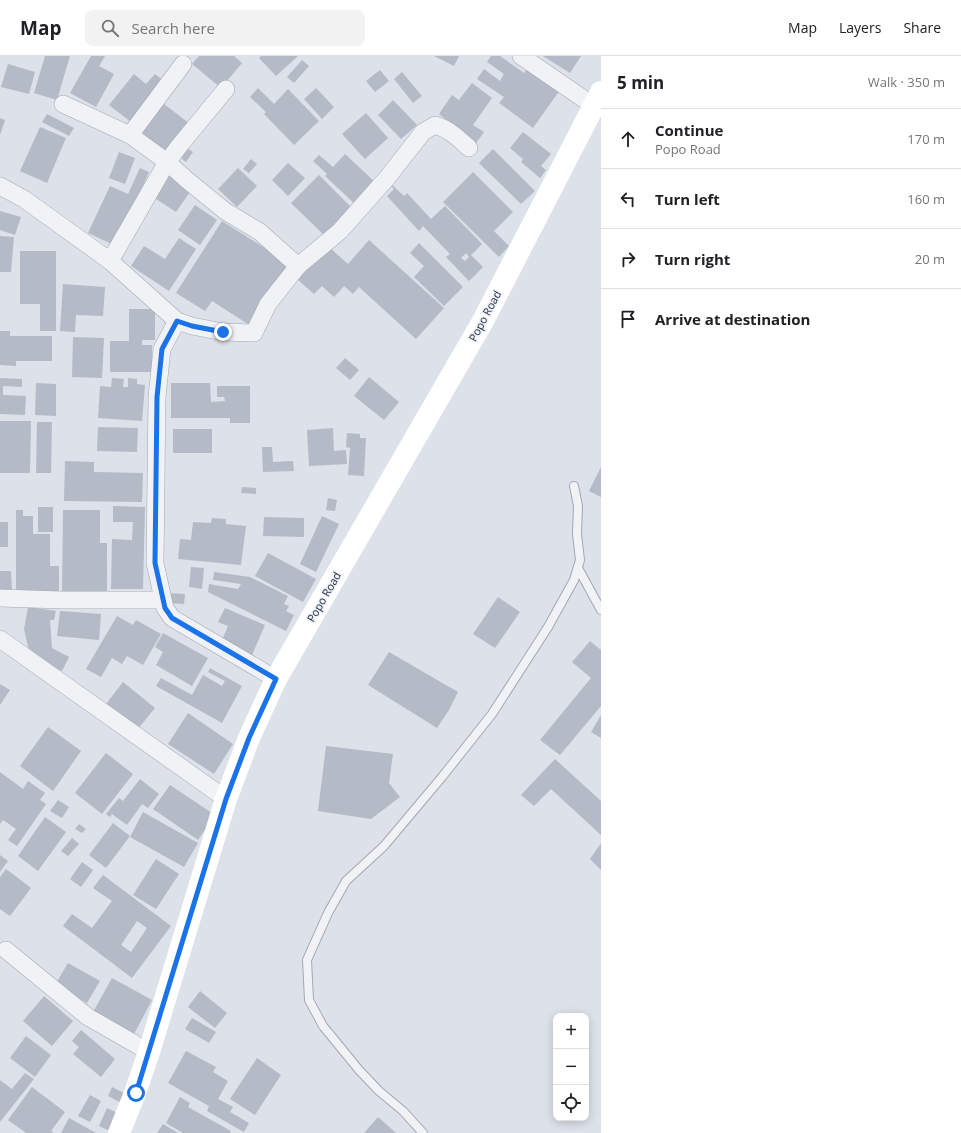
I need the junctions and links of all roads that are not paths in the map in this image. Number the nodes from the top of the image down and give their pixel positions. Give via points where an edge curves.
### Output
1 (522, 56) edge
2 (183, 64) dead end
3 (226, 89) dead end
4 (598, 99) edge
5 (63, 104) dead end
6 (130, 135) junction
7 (469, 148) dead end
8 (167, 162) junction
9 (0, 186) edge
10 (110, 261) junction
11 (298, 266) junction
12 (177, 321) junction
13 (574, 486) dead end
14 (578, 568) junction
15 (0, 598) edge
16 (162, 600) junction
17 (601, 610) edge
18 (0, 639) edge
19 (276, 679) junction
20 (226, 799) junction
21 (6, 950) dead end
22 (149, 1052) junction
23 (119, 1133) edge
24 (423, 1133) edge

1 - 4 street
2 - 6 street
3 - 8 street
4 - 19 main road, Popo Road via 483,321
5 - 6 street
6 - 8 street
7 - 11 street via 441,127 434,125 423,132 340,231
8 - 10 street
8 - 11 street via 225,211 260,232
9 - 10 street via 24,199
10 - 12 street
11 - 12 street via 268,304 254,333 223,332
12 - 16 street via 162,349 157,397 155,563
13 - 14 lane via 578,506
14 - 17 lane
14 - 24 lane via 548,627 492,714 384,846 346,881 307,960 309,1000 323,1026 359,1070
15 - 16 street
16 - 19 street via 172,618
18 - 20 street
19 - 20 main road, Popo Road via 249,738
20 - 22 main road, Popo Road
21 - 22 street via 88,1017
22 - 23 main road, Popo Road via 136,1093

